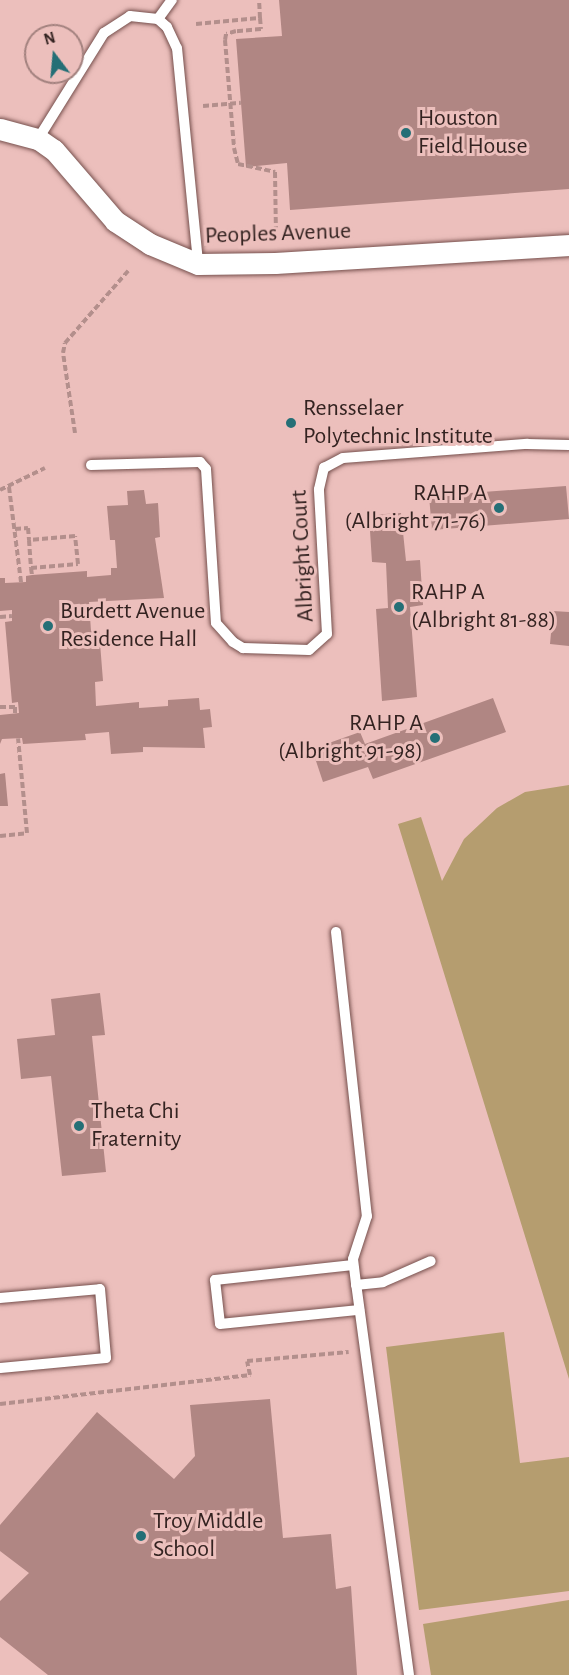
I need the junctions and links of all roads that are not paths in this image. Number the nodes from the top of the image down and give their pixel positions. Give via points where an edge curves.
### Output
1 (170, 2) edge
2 (158, 19) junction
3 (0, 129) edge
4 (38, 139) junction
5 (569, 244) edge
6 (198, 264) junction
7 (569, 445) edge
8 (91, 465) dead end
9 (336, 932) dead end
10 (431, 1261) dead end
11 (353, 1265) junction
12 (356, 1285) junction
13 (0, 1298) edge
14 (359, 1310) junction
15 (0, 1368) edge
16 (409, 1675) edge

1 - 2 lane
2 - 4 lane via 130,16 104,33
2 - 6 lane via 167,27 177,48
3 - 4 street, Peoples Avenue
4 - 6 street, Peoples Avenue via 54,150 115,221 150,244
5 - 6 street, Peoples Avenue via 256,264
7 - 8 lane, Albright Court via 527,444 344,458 324,468 319,489 327,634 309,650 243,648 227,638 216,623 206,469 200,462
9 - 11 lane via 367,1216
10 - 12 lane via 383,1282
11 - 12 lane
11 - 14 lane via 215,1280 220,1324
12 - 14 lane
13 - 15 lane via 100,1289 106,1358
14 - 16 lane

